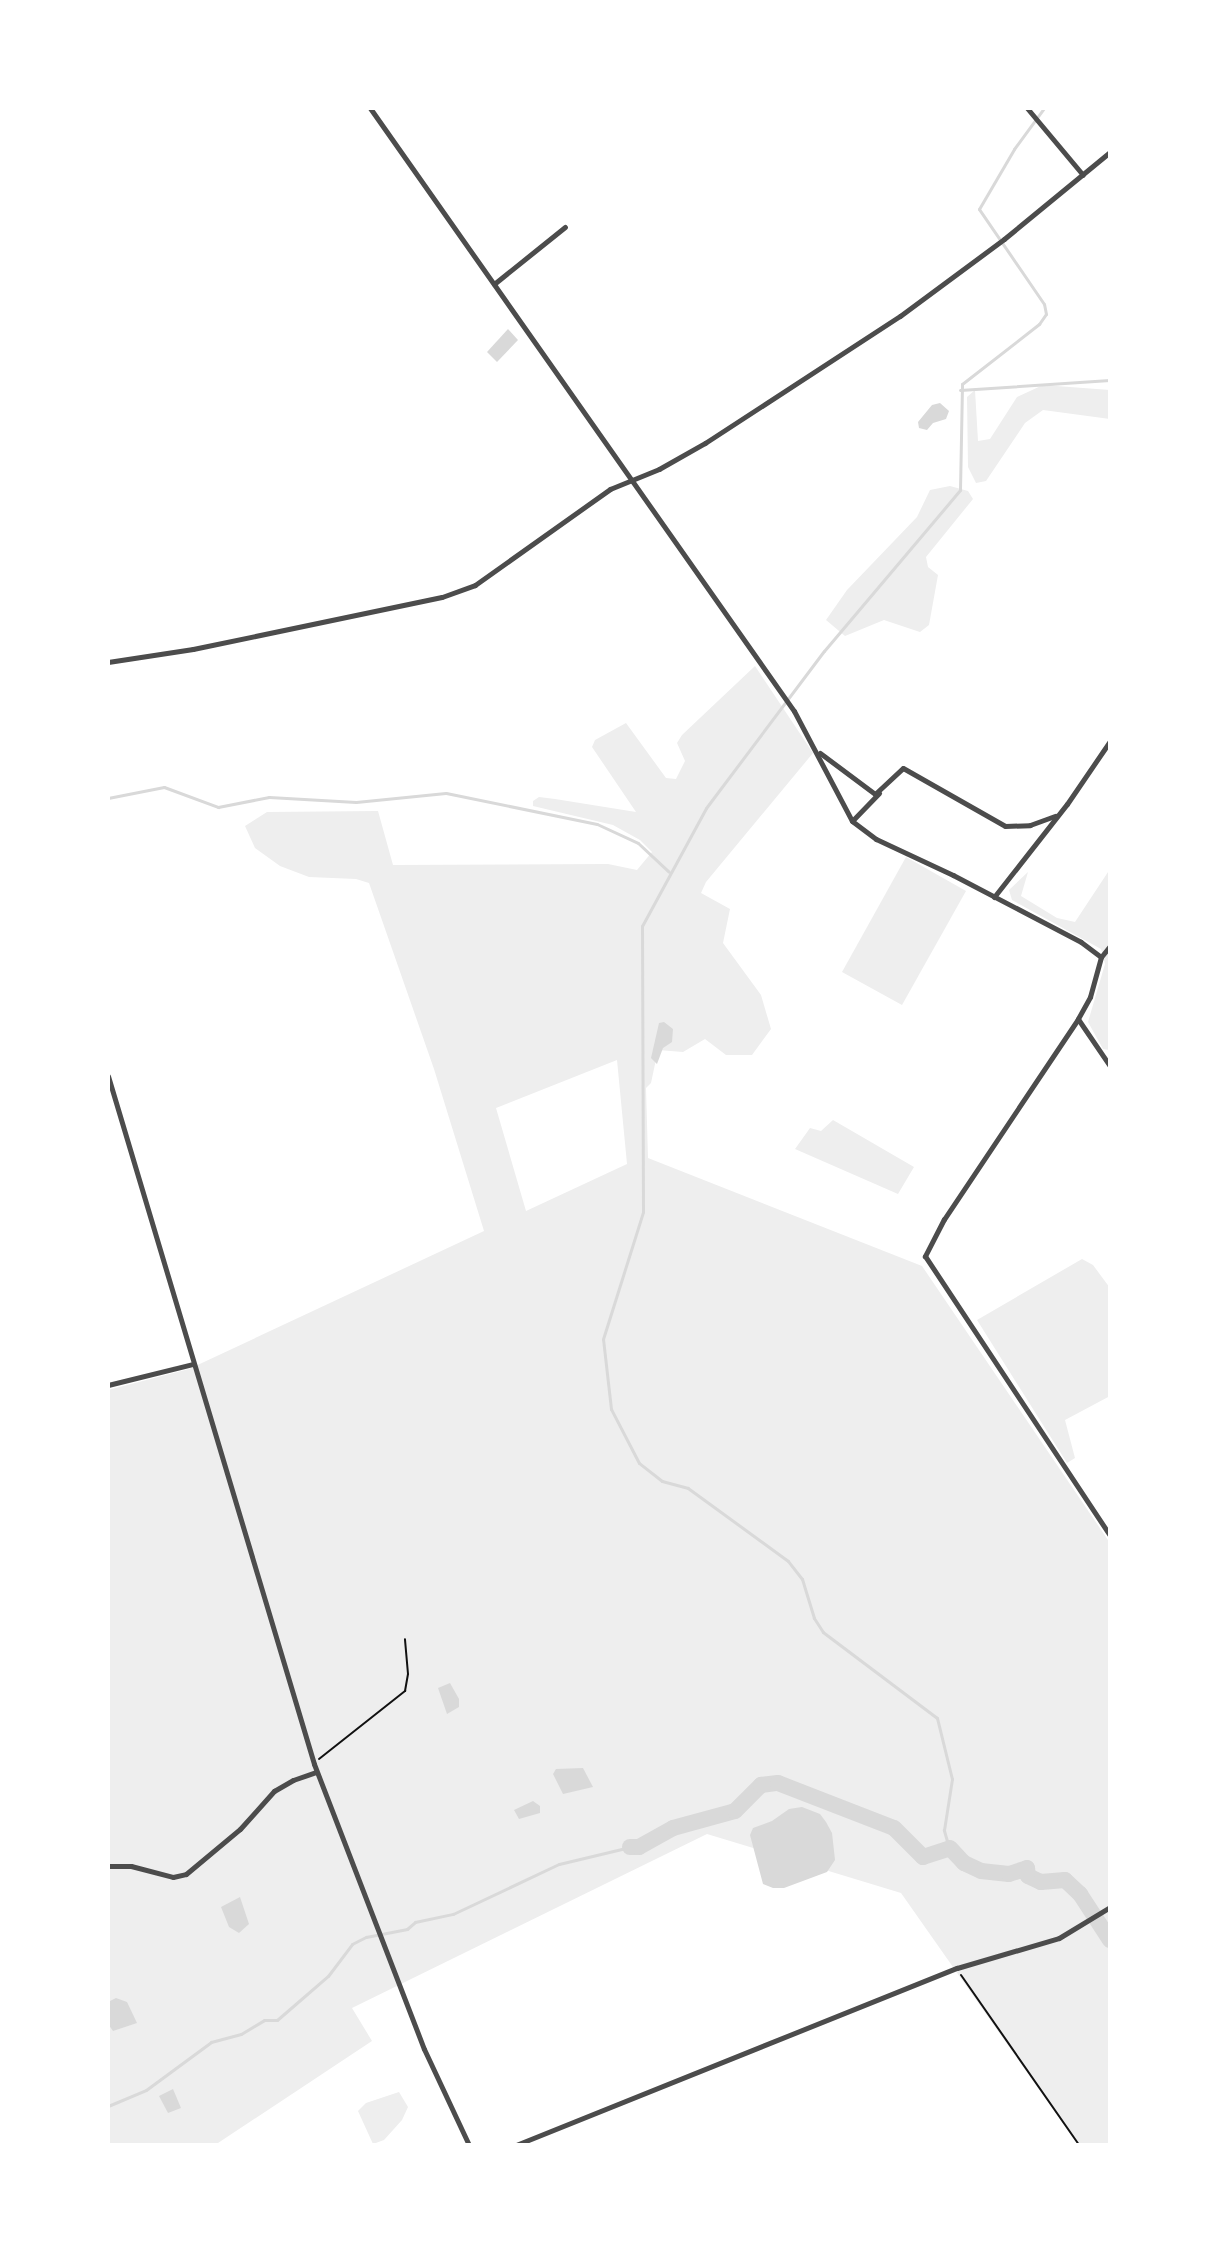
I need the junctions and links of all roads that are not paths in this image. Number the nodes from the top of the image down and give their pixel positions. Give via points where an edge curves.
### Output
1 (370, 108) edge
2 (1030, 111) edge
3 (1110, 152) edge
4 (1083, 175) junction
5 (565, 227) dead end
6 (494, 284) junction
7 (632, 478) junction
8 (108, 662) edge
9 (1110, 741) edge
10 (816, 749) junction
11 (880, 793) junction
12 (1055, 816) junction
13 (852, 821) junction
14 (994, 897) junction
15 (1110, 946) edge
16 (1101, 957) junction
17 (1078, 1019) junction
18 (1110, 1066) edge
19 (108, 1076) edge
20 (193, 1364) junction
21 (108, 1385) edge
22 (1110, 1536) edge
23 (316, 1772) junction
24 (108, 1866) edge
25 (1110, 1907) edge
26 (469, 2145) edge
27 (516, 2145) edge

1 - 6 street
2 - 4 street
3 - 4 street
4 - 7 street via 900,316 671,463
5 - 6 street
6 - 7 street
7 - 8 street via 485,580 458,593
7 - 10 street
9 - 12 street
10 - 11 street via 870,793
10 - 13 street
11 - 12 street via 903,768 911,769 941,793 1005,826
11 - 13 street
12 - 14 street
13 - 14 street via 876,839
14 - 16 street
15 - 16 street
16 - 17 street
17 - 18 street
17 - 22 street via 944,1219 925,1256
19 - 20 street
20 - 21 street
20 - 23 street
23 - 24 street via 274,1791 240,1829 186,1874 173,1877
23 - 26 street via 424,2049
25 - 27 street via 1050,1942 957,1968

